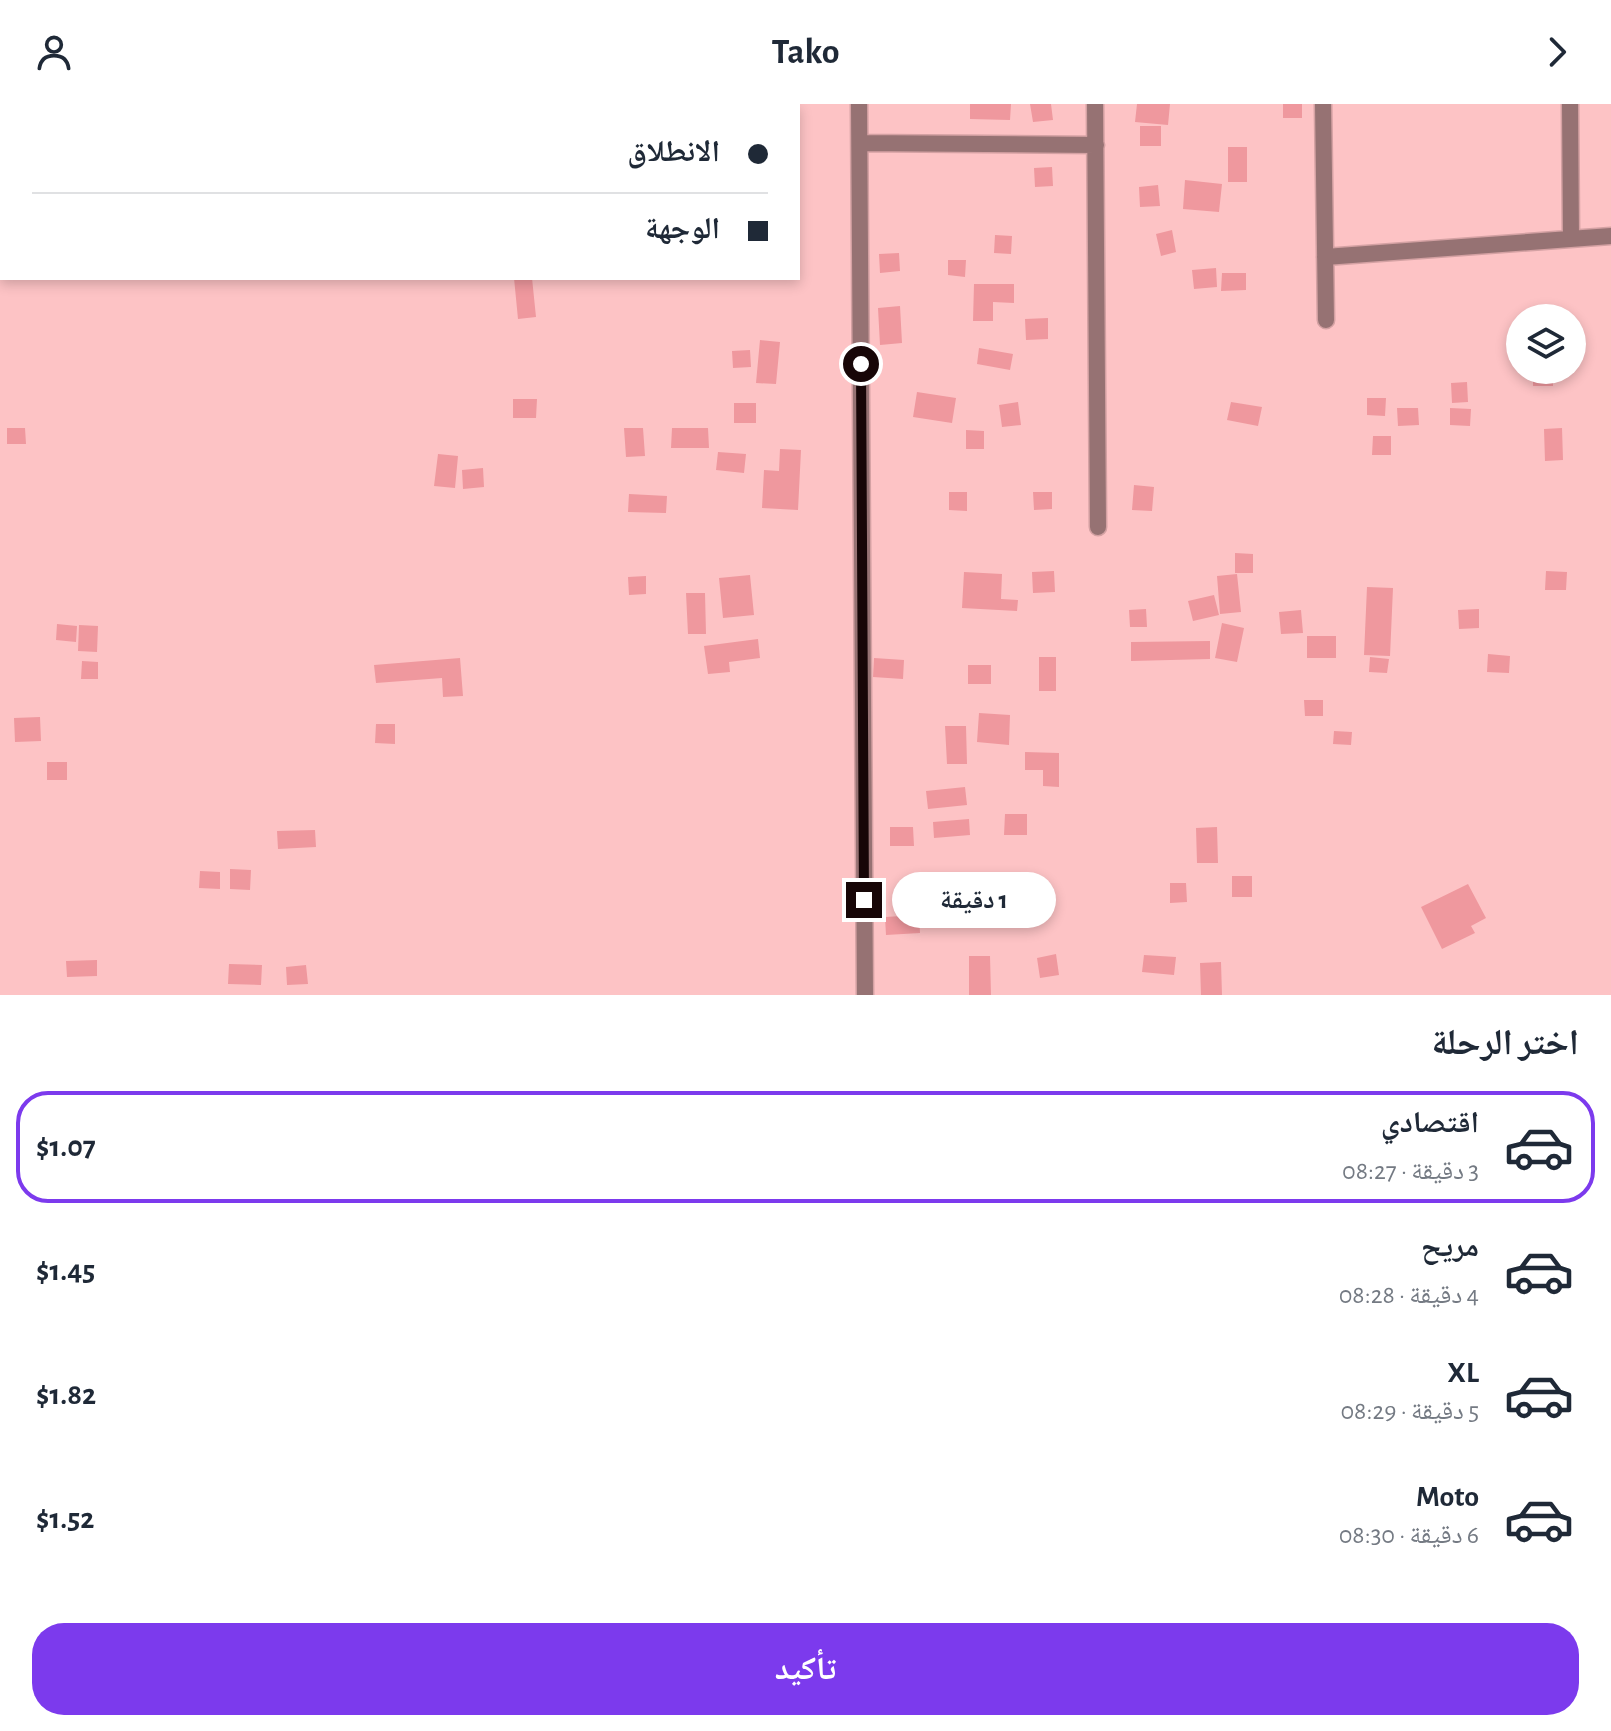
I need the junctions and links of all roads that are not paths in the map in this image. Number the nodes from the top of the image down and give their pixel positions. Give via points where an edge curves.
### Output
1 (859, 104) edge
2 (1095, 104) edge
3 (1323, 104) edge
4 (1570, 104) edge
5 (860, 143) junction
6 (1096, 145) junction
7 (1611, 236) edge
8 (1571, 239) junction
9 (1325, 257) junction
10 (1326, 320) dead end
11 (1098, 527) dead end
12 (865, 995) edge

1 - 5 street
2 - 6 street
3 - 9 street
4 - 8 street
5 - 6 street
5 - 12 street
6 - 11 street
7 - 8 street
8 - 9 street
9 - 10 street

